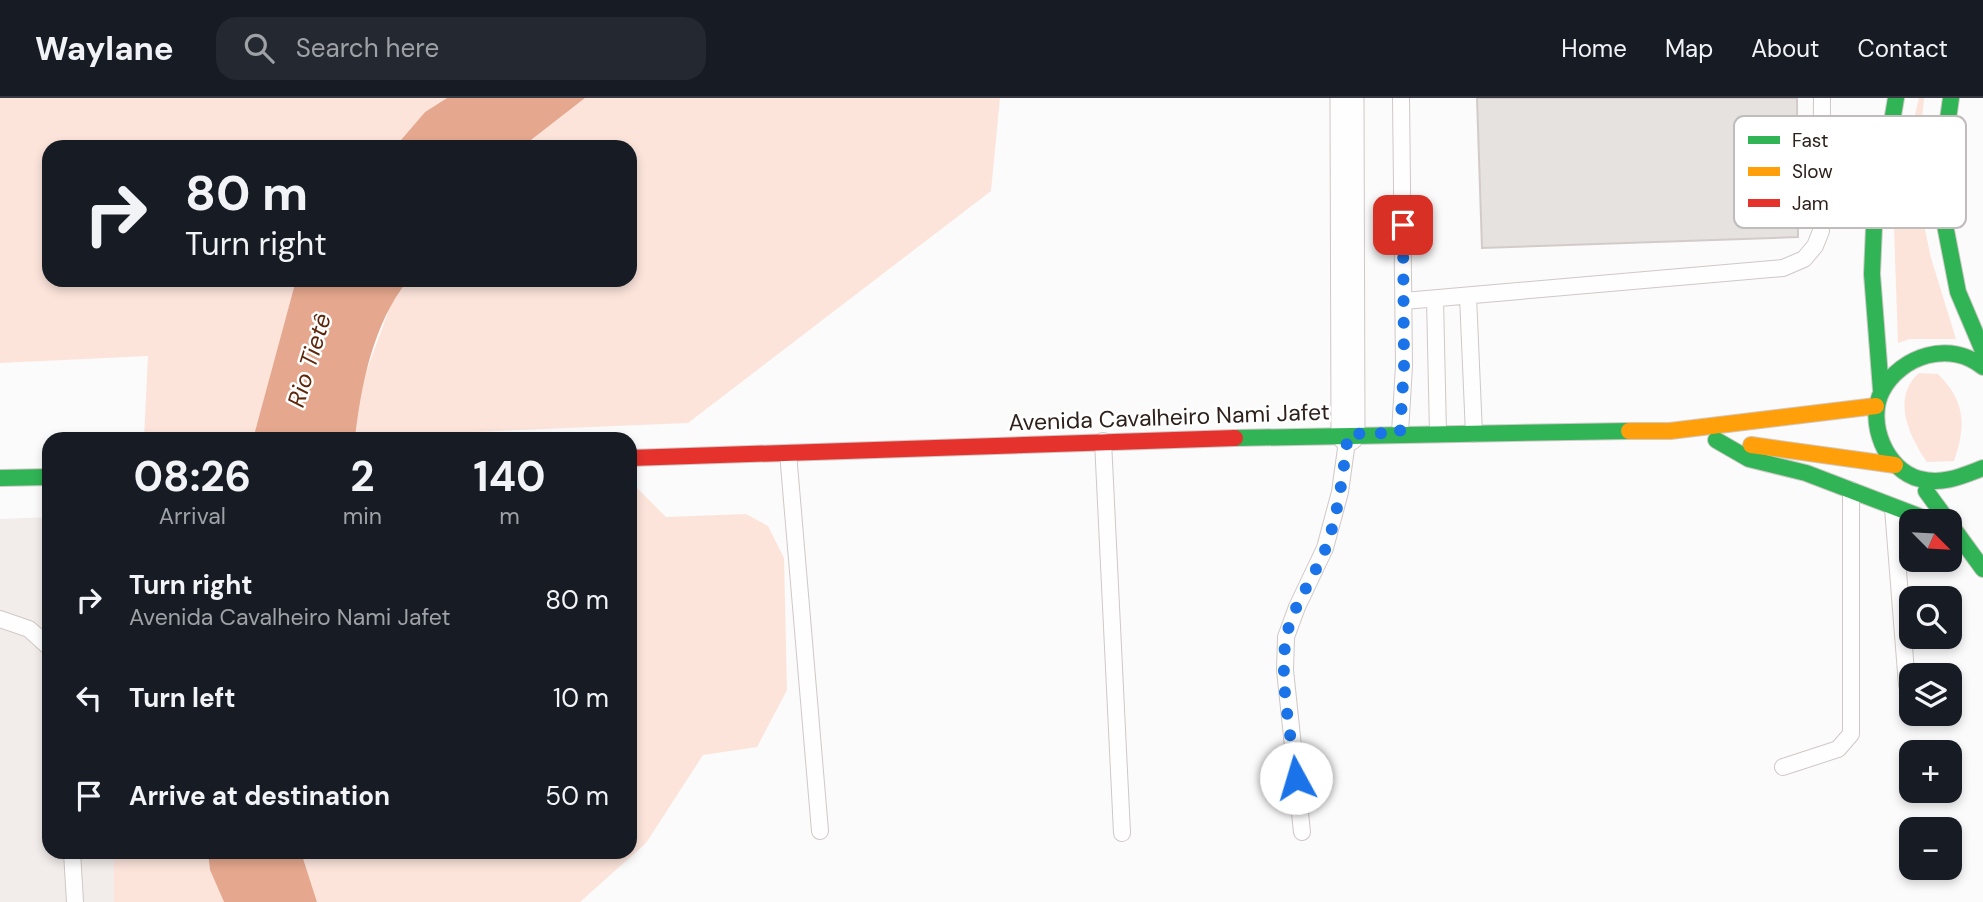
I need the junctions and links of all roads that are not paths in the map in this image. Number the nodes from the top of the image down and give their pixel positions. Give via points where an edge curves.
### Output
1 (1347, 98) edge
2 (1401, 98) edge
3 (1822, 98) edge
4 (1896, 98) edge
5 (1951, 98) edge
6 (1822, 116) edge
7 (1893, 116) edge
8 (1948, 116) edge
9 (1821, 228) edge
10 (1874, 228) edge
11 (1946, 228) edge
12 (1468, 296) junction
13 (1435, 299) junction
14 (1404, 301) junction
15 (1983, 351) edge
16 (1983, 367) edge
17 (1879, 398) junction
18 (1670, 431) junction
19 (1400, 433) junction
20 (1348, 434) junction
21 (1438, 434) junction
22 (1474, 434) junction
23 (1103, 440) junction
24 (1716, 440) junction
25 (788, 453) junction
26 (637, 458) edge
27 (1895, 465) junction
28 (1983, 468) edge
29 (42, 477) edge
30 (0, 478) edge
31 (1916, 479) junction
32 (1851, 490) junction
33 (1893, 506) junction
34 (1901, 509) edge
35 (1939, 509) edge
36 (1962, 540) edge
37 (1983, 569) edge
38 (0, 619) edge
39 (42, 641) edge
40 (1905, 663) edge
41 (1783, 767) dead end
42 (820, 831) dead end
43 (1302, 831) dead end
44 (1122, 833) dead end
45 (72, 859) edge
46 (75, 902) edge

1 - 20 street
2 - 14 lane
3 - 6 lane
4 - 7 main road
5 - 8 main road
9 - 12 lane via 1804,259 1783,268
10 - 17 main road
11 - 15 main road via 1958,292
12 - 13 lane
12 - 22 lane
13 - 14 lane
13 - 21 lane
14 - 19 lane
16 - 17 main road via 1957,353 1934,352 1913,358 1894,371
17 - 18 main road, Avenida Cavalheiro Nami Jafet
17 - 27 main road via 1875,428
18 - 22 main road, Avenida Cavalheiro Nami Jafet
18 - 24 main road
19 - 20 main road, Avenida Cavalheiro Nami Jafet
19 - 21 main road, Avenida Cavalheiro Nami Jafet
20 - 23 main road, Avenida Cavalheiro Nami Jafet
20 - 43 lane via 1340,492 1325,548 1286,637 1284,670
21 - 22 main road, Avenida Cavalheiro Nami Jafet
23 - 25 main road, Avenida Cavalheiro Nami Jafet
23 - 44 lane
24 - 27 main road
24 - 32 main road via 1749,459
25 - 26 main road, Avenida Cavalheiro Nami Jafet
25 - 42 lane
27 - 31 main road
28 - 31 main road via 1964,480 1940,484
29 - 30 main road
31 - 35 main road
32 - 33 main road
32 - 41 lane via 1851,734 1838,749
33 - 34 main road
33 - 40 lane
36 - 37 main road
38 - 39 lane via 29,629
45 - 46 lane

